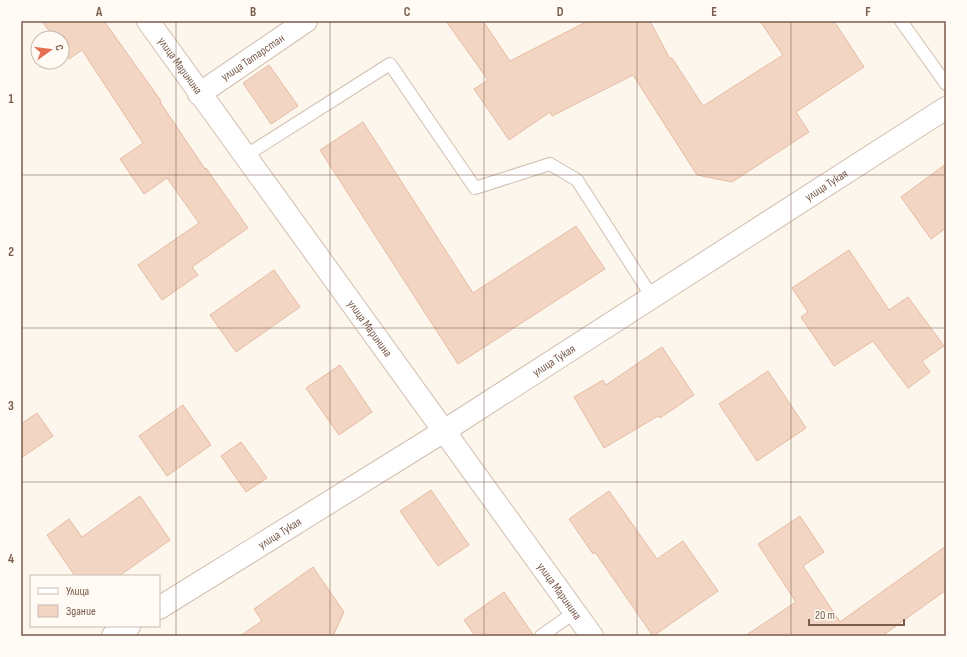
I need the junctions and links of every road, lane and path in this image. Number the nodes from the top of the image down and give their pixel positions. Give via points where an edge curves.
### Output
1 (148, 21) edge
2 (306, 21) edge
3 (901, 21) edge
4 (946, 84) edge
5 (199, 94) junction
6 (946, 108) edge
7 (245, 156) junction
8 (652, 297) junction
9 (444, 430) junction
10 (160, 607) edge
11 (575, 612) junction
12 (127, 627) edge
13 (113, 636) edge
14 (541, 636) edge
15 (592, 636) edge

1 - 5 street, улица Маринина
2 - 5 street, улица Татарстан
3 - 4 lane
5 - 7 street, улица Маринина
6 - 8 street, улица Тукая
7 - 8 lane via 390,64 475,188 550,164 577,180
7 - 9 street, улица Маринина
8 - 9 street, улица Тукая
9 - 10 street, улица Тукая
9 - 11 street, улица Маринина
11 - 14 lane
11 - 15 street, улица Маринина
12 - 13 street

